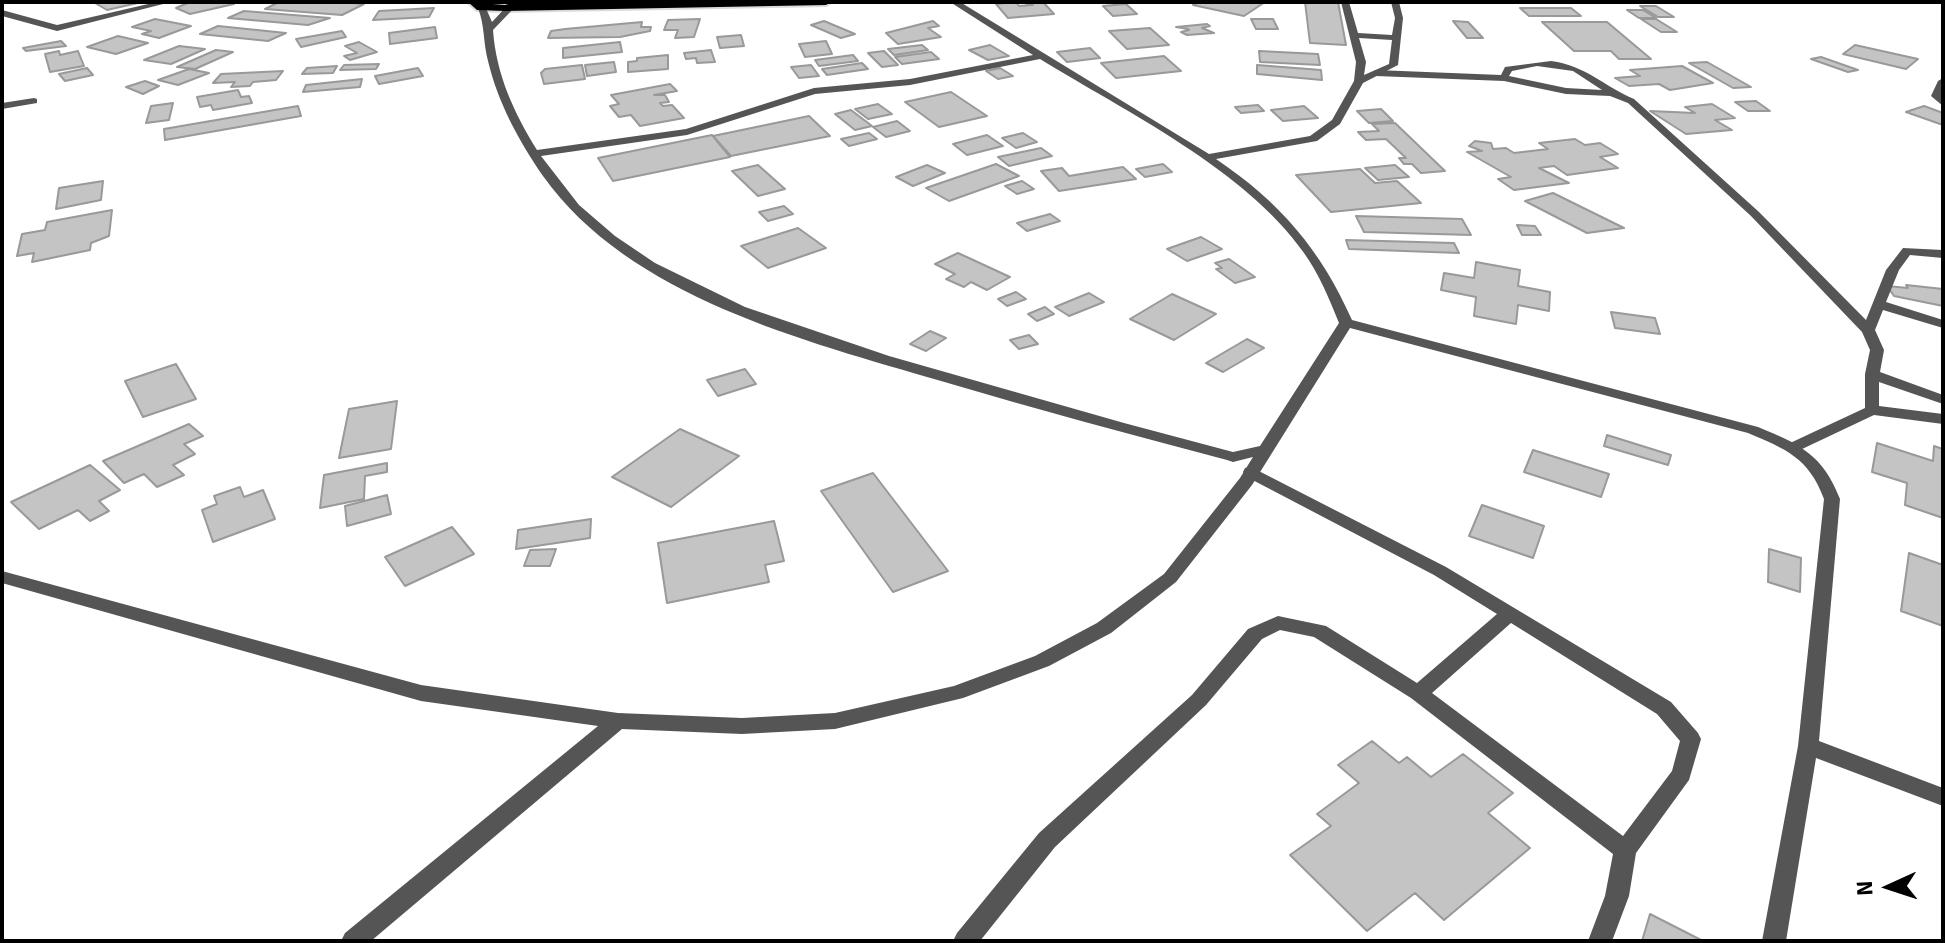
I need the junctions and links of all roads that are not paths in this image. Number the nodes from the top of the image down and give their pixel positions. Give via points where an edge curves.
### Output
1 (167, 2) edge
2 (527, 2) edge
3 (826, 2) edge
4 (954, 2) edge
5 (1345, 2) edge
6 (1395, 2) edge
7 (478, 5) edge
8 (512, 7) junction
9 (2, 13) edge
10 (491, 28) junction
11 (1354, 35) junction
12 (1397, 38) junction
13 (1041, 56) junction
14 (1376, 73) junction
15 (1504, 78) junction
16 (1359, 81) junction
17 (1943, 81) edge
18 (1611, 93) junction
19 (34, 101) dead end
20 (1943, 103) edge
21 (2, 106) edge
22 (535, 154) junction
23 (1211, 157) junction
24 (1943, 254) edge
25 (1881, 305) junction
26 (1346, 323) junction
27 (1943, 324) edge
28 (1868, 330) junction
29 (1872, 374) junction
30 (1943, 400) edge
31 (1872, 410) junction
32 (1943, 419) edge
33 (1794, 447) junction
34 (1265, 450) junction
35 (1233, 457) junction
36 (1248, 477) junction
37 (2, 577) edge
38 (1508, 615) junction
39 (1418, 693) junction
40 (618, 721) junction
41 (1808, 746) junction
42 (1943, 797) edge
43 (1625, 850) junction
44 (353, 941) edge
45 (965, 941) edge
46 (1600, 941) edge
47 (1774, 941) edge

1 - 9 street via 57,28
2 - 8 main road
3 - 8 main road
4 - 13 street
5 - 11 street
6 - 12 street
7 - 8 main road
7 - 10 street
8 - 10 street
10 - 22 street via 492,61
11 - 12 street
11 - 16 street via 1361,62
12 - 14 street via 1393,65
13 - 22 street via 910,82 814,91 687,132
13 - 23 street
14 - 15 street
14 - 16 street
15 - 18 street via 1566,91
15 - 18 street via 1508,69 1524,64 1563,64 1594,76
16 - 23 street via 1336,122 1313,139
17 - 20 street via 1936,96
18 - 28 street via 1645,112
19 - 21 street
22 - 35 street via 574,206 626,250 711,296 829,344
23 - 26 street via 1286,221 1316,261
24 - 25 street via 1907,251 1885,277
25 - 27 street
25 - 28 street
26 - 33 street via 1753,430
26 - 34 street
28 - 29 street via 1877,350
29 - 30 street
29 - 31 street
31 - 32 street
31 - 33 street
33 - 41 street via 1824,473 1832,499
34 - 35 street
34 - 36 street
35 - 36 street
36 - 38 street via 1440,571
36 - 40 street via 1170,578 1104,628 1042,661 956,693 835,721 742,726
37 - 40 street via 421,693
38 - 39 street
38 - 43 street via 1664,708 1691,739 1682,774
39 - 43 street
39 - 45 street via 1319,631 1278,623 1255,634 1199,700 1047,840
40 - 44 street
41 - 42 street
41 - 47 street
43 - 46 street via 1617,896

